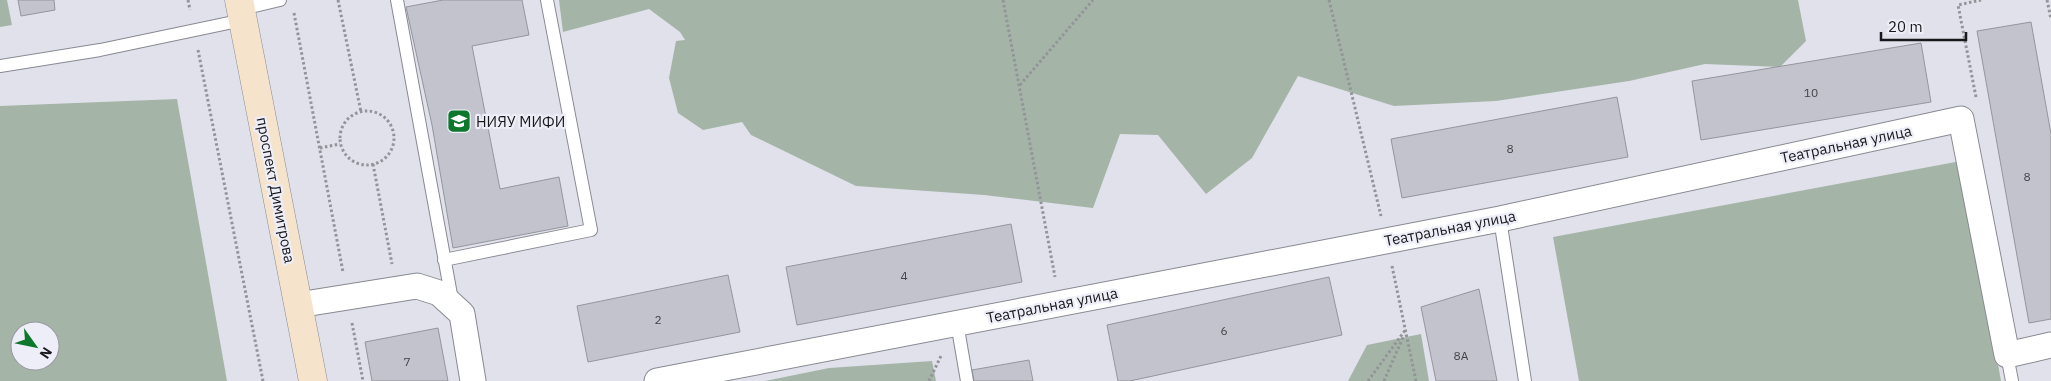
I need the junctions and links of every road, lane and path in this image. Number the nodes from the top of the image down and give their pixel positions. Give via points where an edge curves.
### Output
1 (188, 0) edge
2 (280, 0) edge
3 (338, 0) edge
4 (397, 0) edge
5 (547, 0) edge
6 (1003, 0) edge
7 (1093, 0) edge
8 (1329, 0) edge
9 (2047, 0) edge
10 (294, 9) dead end
11 (241, 10) edge
12 (2051, 20) edge
13 (194, 30) junction
14 (0, 66) edge
15 (1019, 86) junction
16 (360, 112) junction
17 (340, 144) junction
18 (320, 148) junction
19 (373, 164) junction
20 (1500, 219) junction
21 (1387, 241) junction
22 (444, 260) junction
23 (396, 290) junction
24 (348, 297) junction
25 (1060, 303) junction
26 (298, 305) junction
27 (453, 306) junction
28 (957, 323) junction
29 (1406, 329) junction
30 (2051, 345) edge
31 (2007, 355) junction
32 (263, 381) edge
33 (313, 381) edge
34 (363, 381) edge
35 (473, 381) edge
36 (657, 381) edge
37 (967, 381) edge
38 (1368, 381) edge
39 (1384, 381) edge
40 (1416, 381) edge
41 (1525, 381) edge
42 (2012, 381) edge

1 - 13 path
2 - 11 lane
3 - 16 path
4 - 22 lane
5 - 22 lane via 591,230
6 - 15 path
7 - 15 path
8 - 21 path
9 - 12 path
10 - 18 path
11 - 13 lane
11 - 26 main road, проспект Димитрова
13 - 14 lane via 100,50
13 - 32 path
15 - 25 path
16 - 17 path via 348,118 342,126
16 - 19 path via 383,116 393,131 392,148 381,161
17 - 18 path
17 - 19 path via 356,163
18 - 24 path
19 - 23 path
20 - 21 street, Театральная улица
20 - 31 street, Театральная улица via 1961,119
20 - 41 lane
21 - 25 street, Театральная улица
21 - 29 path
22 - 27 lane
23 - 24 street
23 - 27 street via 417,286 439,293
24 - 26 street
24 - 34 path
25 - 28 street, Театральная улица
26 - 33 main road, проспект Димитрова
27 - 35 street via 462,314
28 - 36 street, Театральная улица
28 - 37 lane
29 - 38 path
29 - 39 path
29 - 40 path
30 - 31 street
31 - 42 lane

